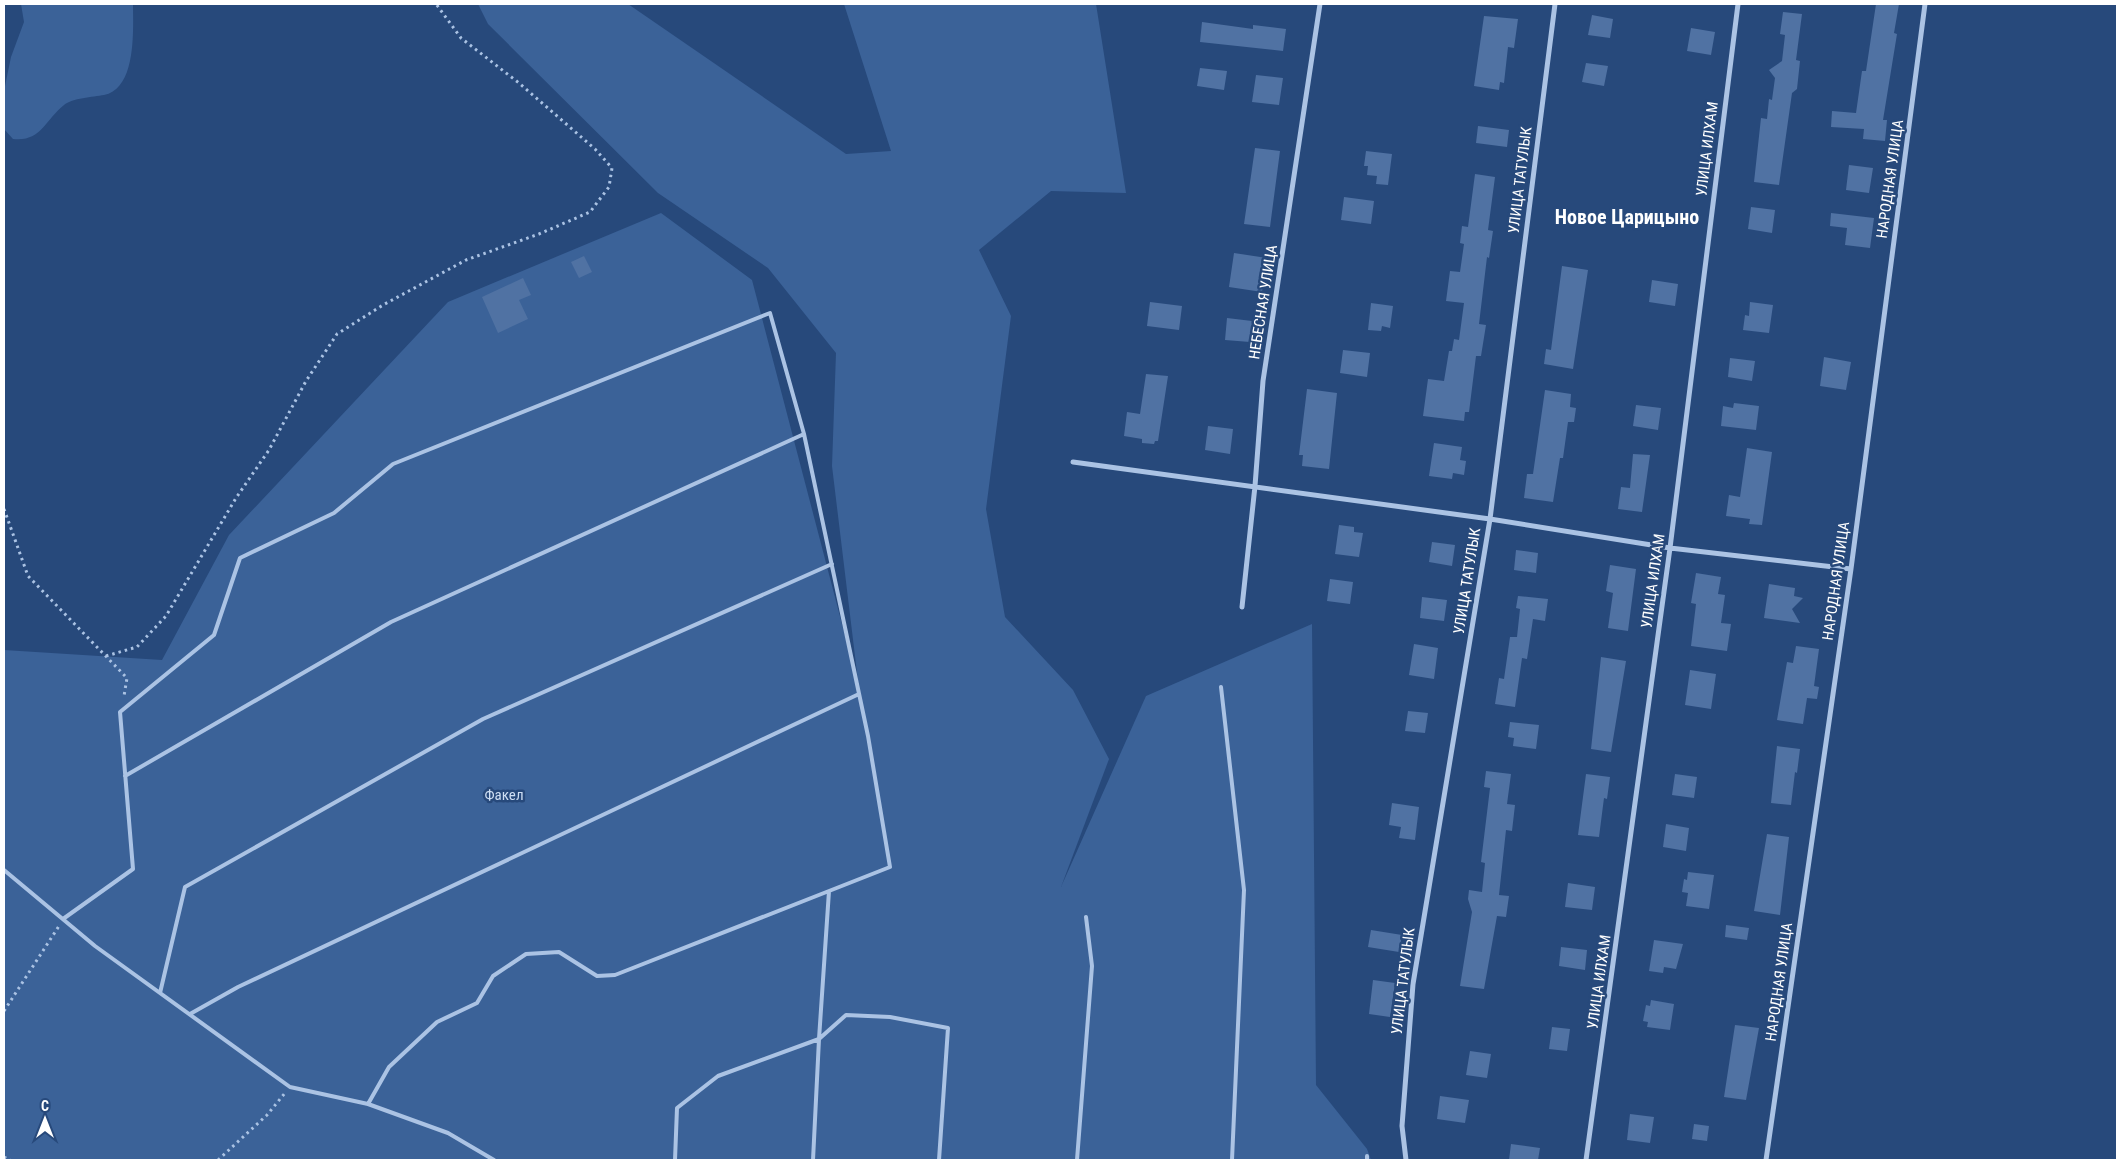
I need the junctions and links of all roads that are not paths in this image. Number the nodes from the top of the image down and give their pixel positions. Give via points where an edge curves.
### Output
1 (1320, 4) edge
2 (1555, 4) edge
3 (1738, 4) edge
4 (1926, 4) edge
5 (804, 434) junction
6 (1073, 462) dead end
7 (1255, 486) junction
8 (1490, 519) junction
9 (1670, 548) junction
10 (832, 564) junction
11 (1851, 569) junction
12 (1242, 606) dead end
13 (1221, 686) dead end
14 (860, 694) junction
15 (126, 776) junction
16 (4, 870) edge
17 (829, 891) junction
18 (1086, 917) dead end
19 (63, 919) junction
20 (160, 993) junction
21 (190, 1014) junction
22 (819, 1039) junction
23 (368, 1104) junction
24 (494, 1160) edge
25 (676, 1160) edge
26 (813, 1160) edge
27 (938, 1160) edge
28 (1077, 1160) edge
29 (1232, 1160) edge
30 (1406, 1160) edge
31 (1586, 1160) edge
32 (1766, 1160) edge

1 - 7 street, НЕБЕСНАЯ УЛИЦА via 1263,381
2 - 8 street, УЛИЦА ТАТУЛЫК
3 - 9 street, УЛИЦА ИЛХАМ
4 - 11 street, НАРОДНАЯ УЛИЦА
5 - 10 lane
5 - 15 lane via 391,622
5 - 15 lane via 770,313 393,464 334,512 240,558 214,635 120,712
6 - 7 street
7 - 8 street
7 - 12 street, НЕБЕСНАЯ УЛИЦА
8 - 9 street
8 - 30 street, УЛИЦА ТАТУЛЫК via 1412,984 1402,1126
9 - 11 street
9 - 31 street, УЛИЦА ИЛХАМ
10 - 14 lane
10 - 20 lane via 483,719 185,887
11 - 32 street, НАРОДНАЯ УЛИЦА
13 - 29 lane via 1244,890
14 - 17 lane via 890,867
14 - 21 lane via 238,987
15 - 19 lane via 133,869
16 - 19 lane
17 - 22 lane
17 - 23 lane via 615,975 597,976 559,952 526,954 493,976 477,1003 437,1022 389,1067
18 - 28 lane via 1092,966
19 - 20 lane
20 - 21 lane
21 - 23 lane via 290,1087
22 - 25 lane via 718,1076 677,1108
22 - 26 lane
22 - 27 lane via 846,1015 890,1018 948,1028
23 - 24 lane via 448,1133

